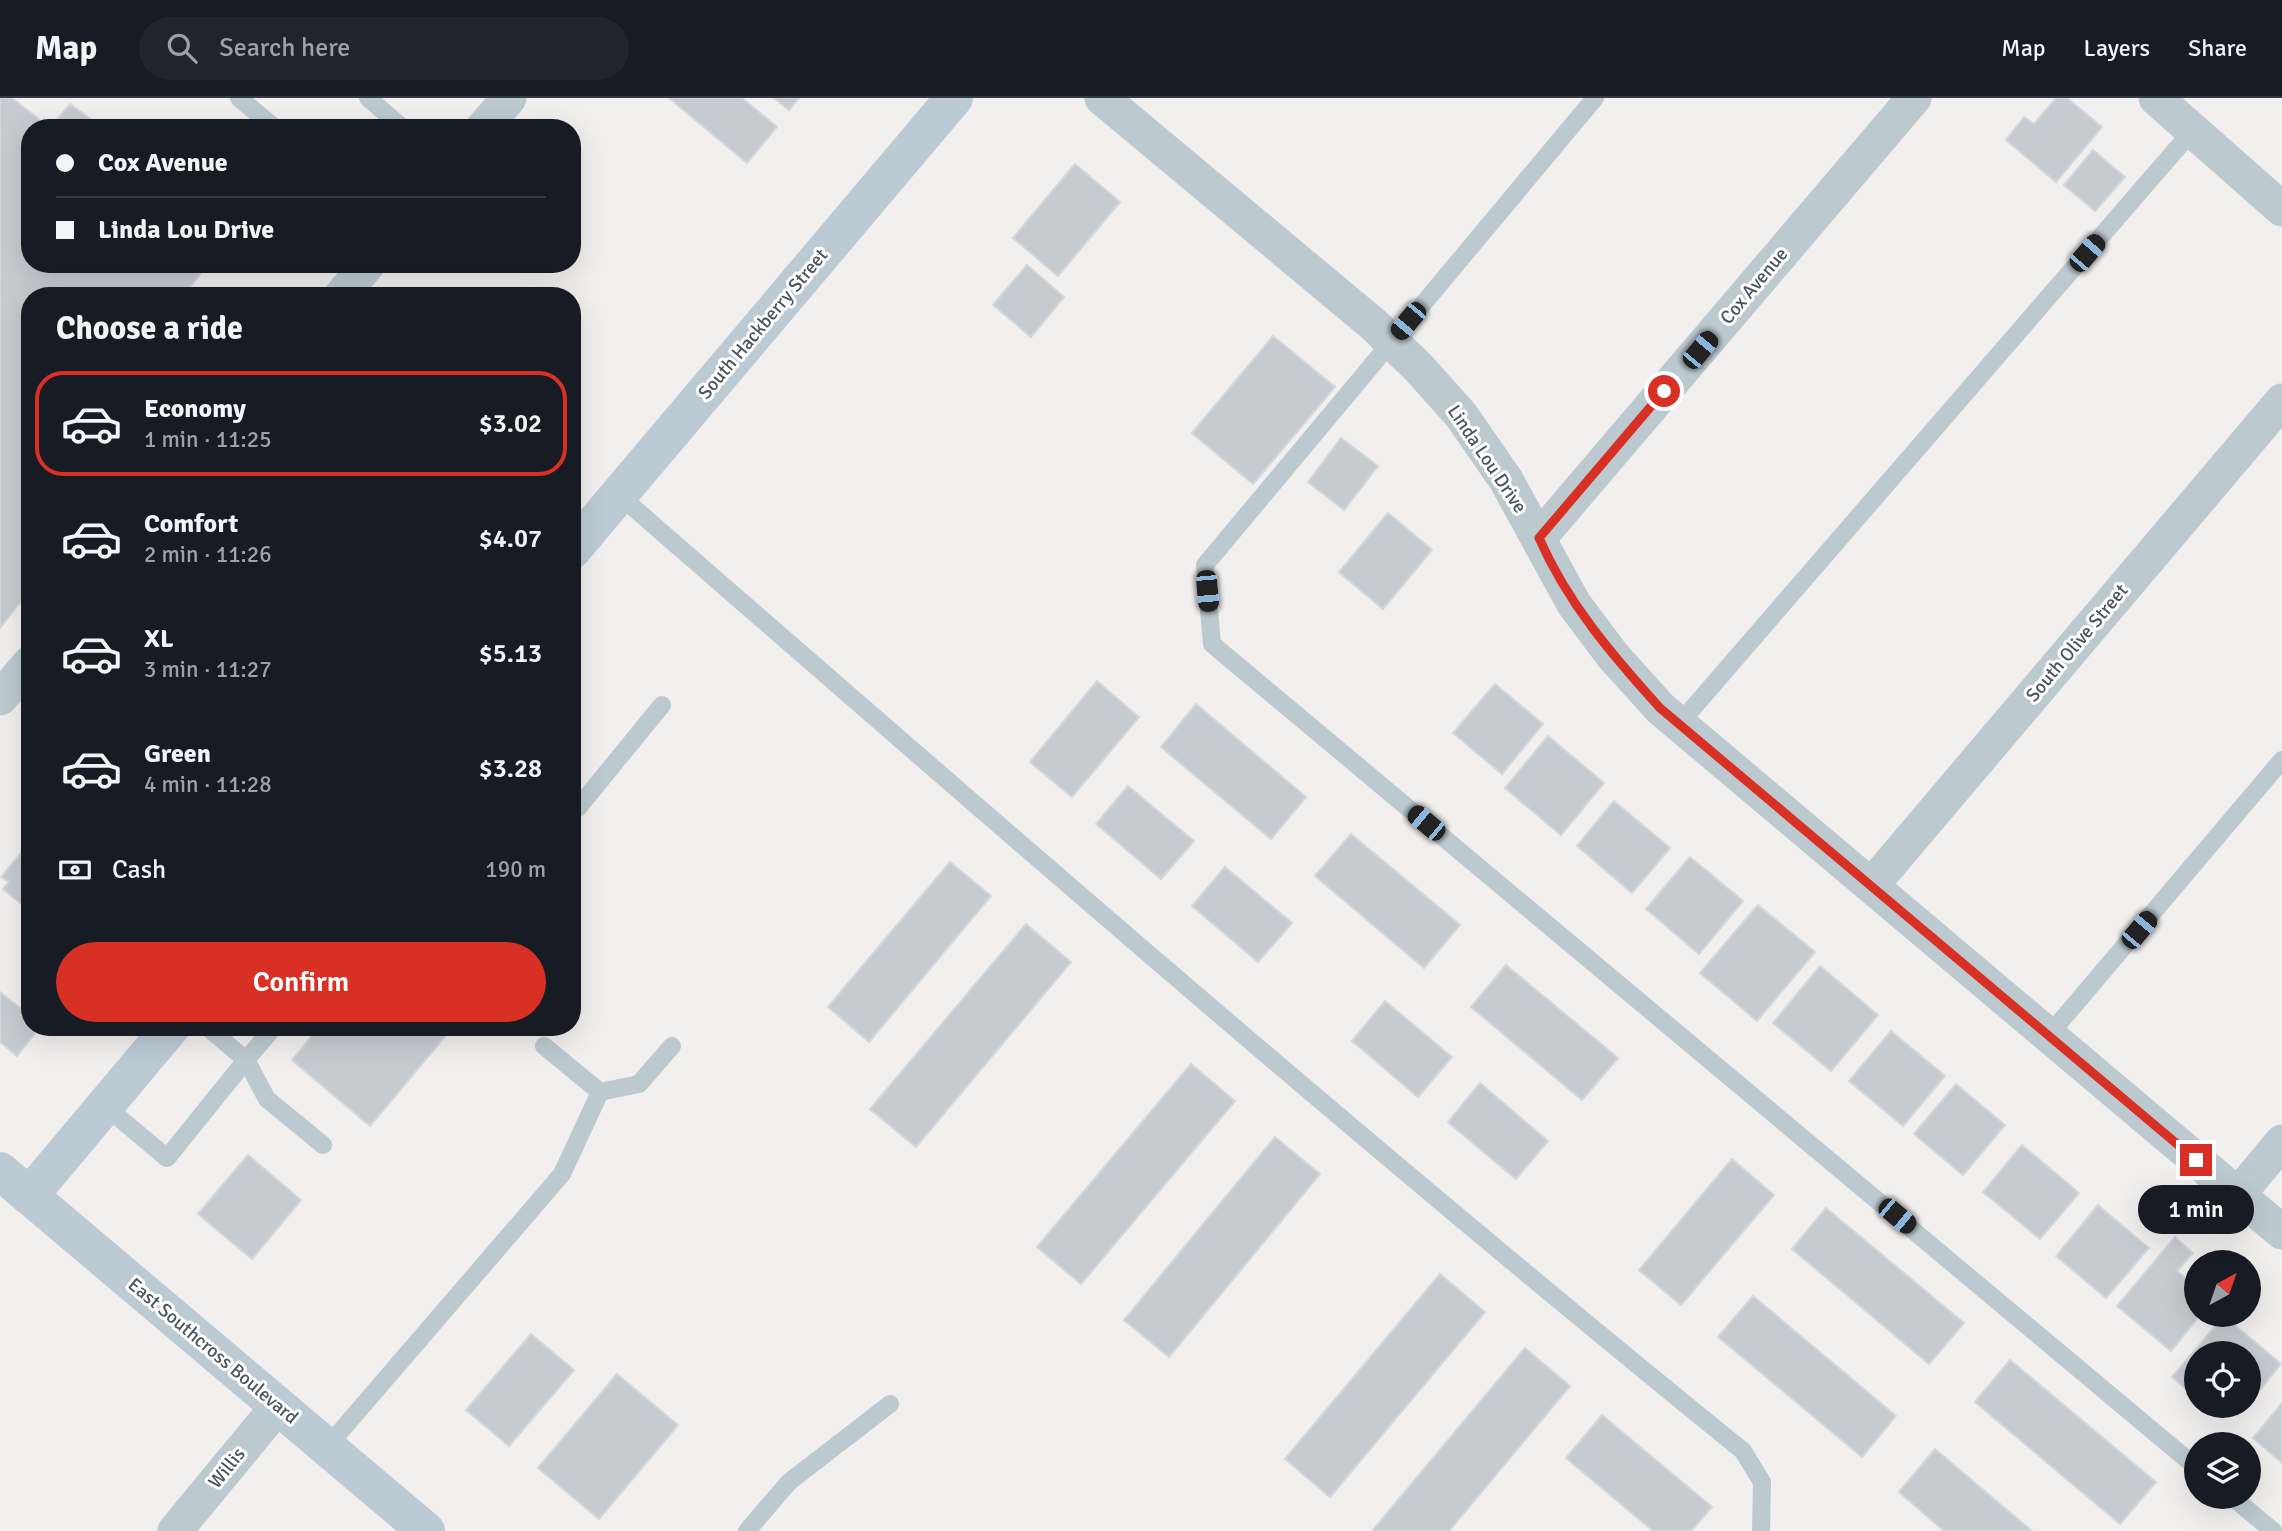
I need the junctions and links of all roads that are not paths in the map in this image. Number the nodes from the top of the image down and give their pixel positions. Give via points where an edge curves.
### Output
1 (239, 98) edge
2 (368, 98) edge
3 (509, 98) edge
4 (954, 98) edge
5 (1102, 98) edge
6 (1595, 98) edge
7 (1914, 98) edge
8 (2155, 98) edge
9 (264, 119) edge
10 (392, 119) edge
11 (492, 119) edge
12 (2193, 131) junction
13 (2276, 191) edge
14 (360, 273) edge
15 (349, 287) edge
16 (1391, 342) junction
17 (2282, 401) edge
18 (619, 495) junction
19 (1539, 538) junction
20 (581, 539) edge
21 (21, 674) edge
22 (0, 698) edge
23 (662, 705) dead end
24 (1679, 724) junction
25 (2282, 760) edge
26 (581, 803) edge
27 (1872, 885) junction
28 (2049, 1035) junction
29 (163, 1036) edge
30 (218, 1036) edge
31 (266, 1036) edge
32 (544, 1046) dead end
33 (673, 1046) dead end
34 (246, 1060) junction
35 (600, 1091) junction
36 (105, 1106) junction
37 (2282, 1142) edge
38 (323, 1144) dead end
39 (0, 1171) edge
40 (29, 1196) junction
41 (2237, 1196) junction
42 (2282, 1232) edge
43 (890, 1404) dead end
44 (278, 1406) junction
45 (327, 1447) junction
46 (2184, 1457) edge
47 (2247, 1509) edge
48 (175, 1531) edge
49 (426, 1531) edge
50 (747, 1531) edge
51 (1761, 1531) edge
52 (2273, 1531) edge

1 - 9 lane
2 - 10 lane
3 - 11 street
4 - 18 main road, South Hackberry Street
5 - 16 street, Linda Lou Drive
6 - 16 lane
7 - 19 street, Cox Avenue
8 - 12 street
12 - 13 street
12 - 24 lane
14 - 15 street
16 - 19 street, Linda Lou Drive via 1461,415
16 - 46 lane via 1205,565 1212,644
17 - 27 street, South Olive Street
18 - 20 main road, South Hackberry Street
18 - 51 lane via 1529,1278 1743,1451 1762,1482
19 - 24 street, Linda Lou Drive via 1574,604 1613,656
21 - 22 street
23 - 26 lane
24 - 27 street, Linda Lou Drive
25 - 28 lane
27 - 28 street, Linda Lou Drive
28 - 41 street, Linda Lou Drive
29 - 36 main road
30 - 34 lane
31 - 34 lane
32 - 35 lane
33 - 35 lane via 639,1084
34 - 36 lane via 167,1158
34 - 38 lane via 267,1099
35 - 45 lane via 562,1174
36 - 40 main road
37 - 41 street
39 - 40 main road, East Southcross Boulevard
40 - 44 main road, East Southcross Boulevard
41 - 42 street, Linda Lou Drive
43 - 50 lane via 789,1482
44 - 45 main road, East Southcross Boulevard
44 - 48 street, Willis
45 - 49 main road, East Southcross Boulevard
47 - 52 lane

